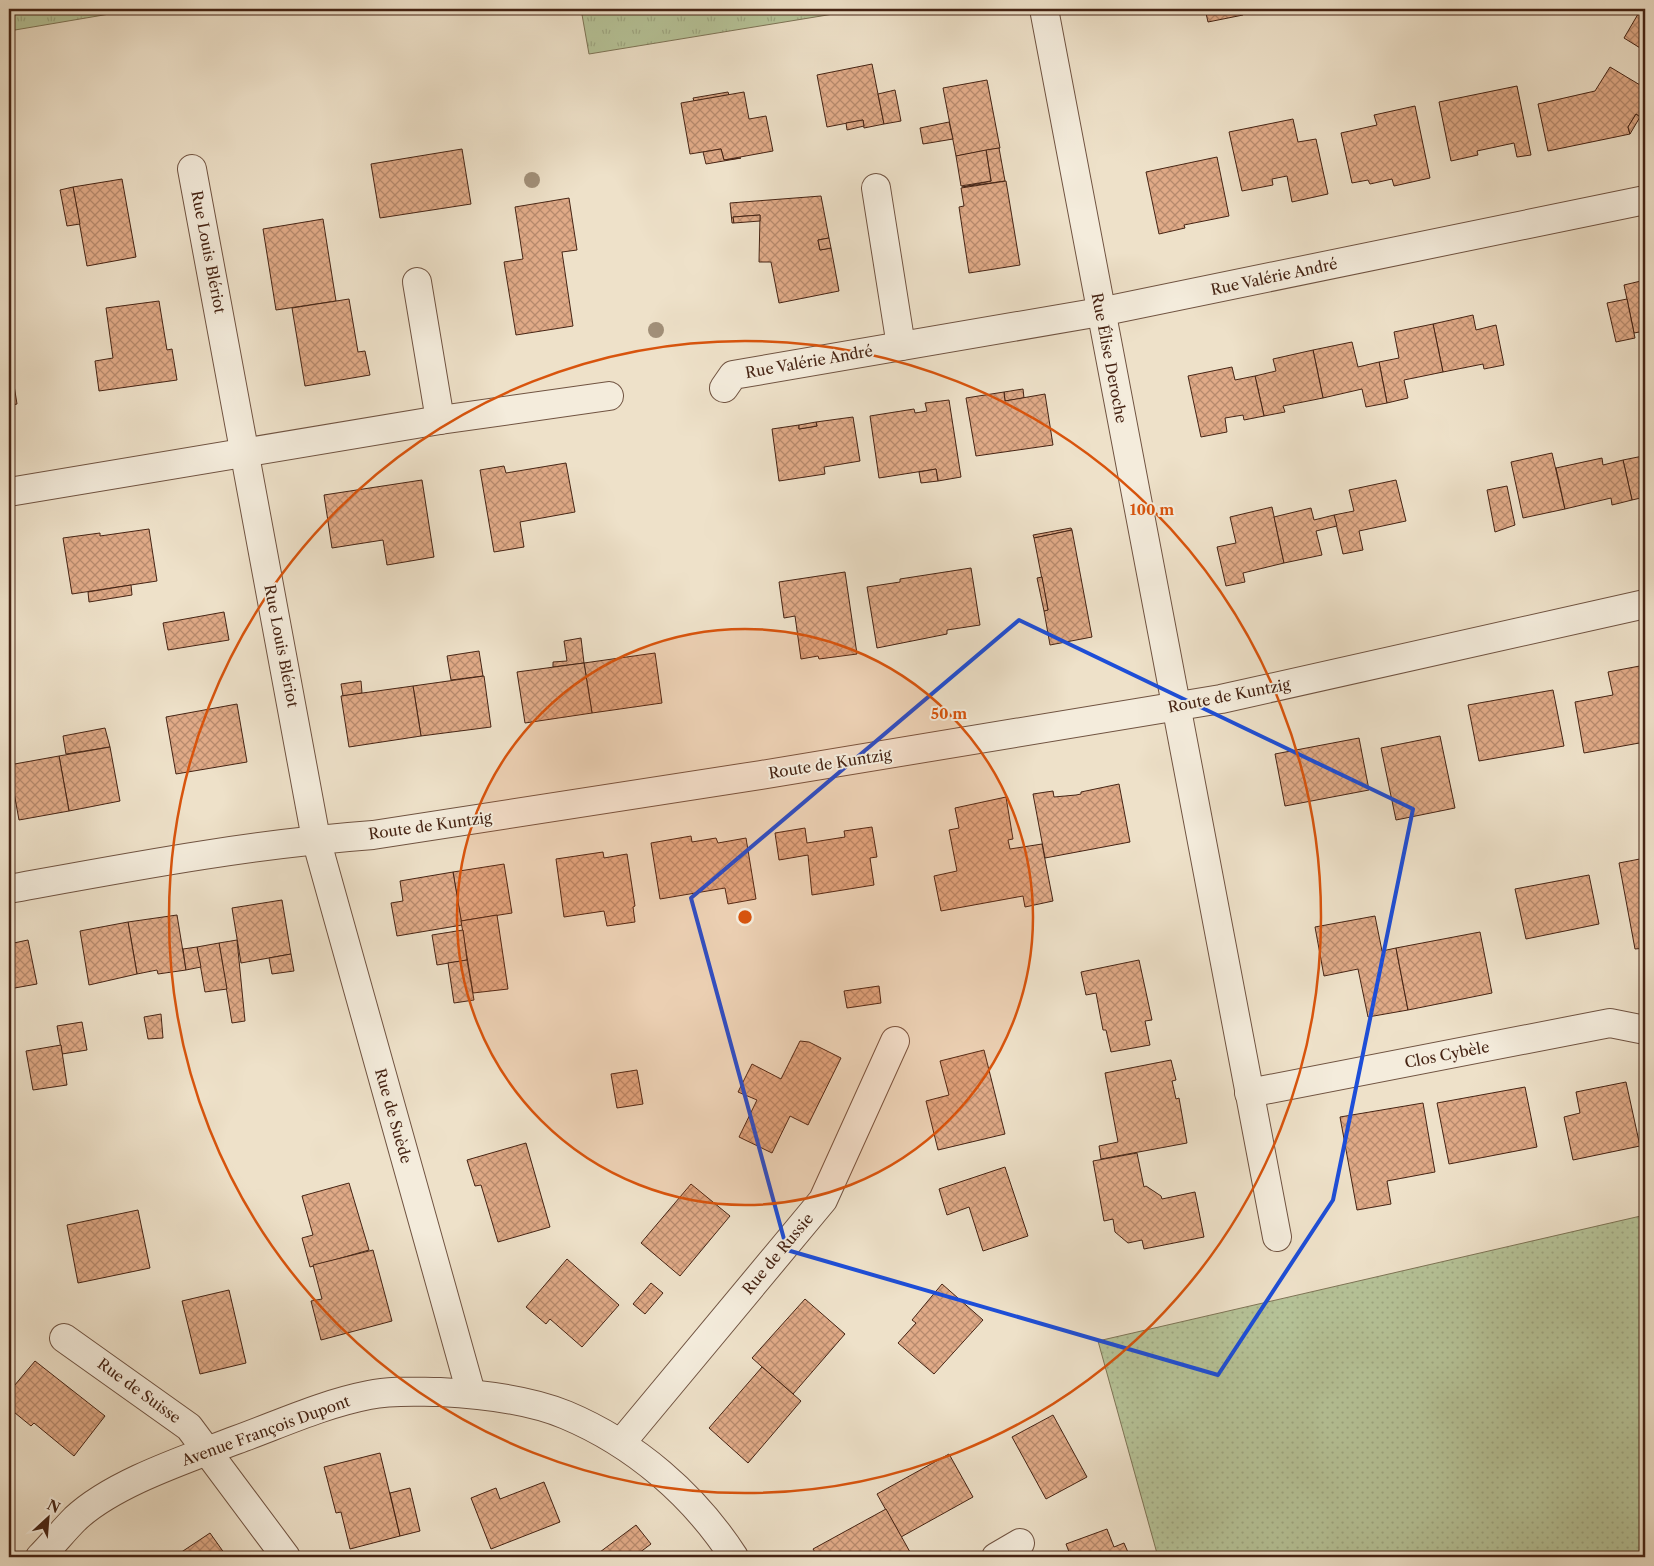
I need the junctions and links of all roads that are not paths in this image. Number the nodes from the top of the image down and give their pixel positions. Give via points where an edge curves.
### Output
1 (1044, 9) edge
2 (192, 169) dead end
3 (876, 188) dead end
4 (1645, 200) edge
5 (417, 282) dead end
6 (1100, 312) junction
7 (901, 346) junction
8 (724, 388) dead end
9 (609, 396) dead end
10 (440, 420) junction
11 (245, 453) junction
12 (9, 492) edge
13 (1645, 604) edge
14 (1175, 707) junction
15 (316, 839) junction
16 (9, 889) edge
17 (1645, 1030) edge
18 (894, 1041) dead end
19 (1249, 1093) junction
20 (1277, 1237) dead end
21 (64, 1338) dead end
22 (470, 1394) junction
23 (621, 1443) junction
24 (208, 1451) junction
25 (1020, 1543) dead end
26 (40, 1557) edge
27 (286, 1557) edge
28 (734, 1557) edge
29 (996, 1557) edge

1 - 6 street, Rue Élise Deroche
2 - 11 street, Rue Louis Blériot
3 - 7 street
4 - 6 street, Rue Valérie André
5 - 10 street
6 - 7 street, Rue Valérie André
6 - 14 street, Rue Élise Deroche
7 - 8 street, Rue Valérie André via 733,375
9 - 10 street
10 - 11 street
11 - 12 street
11 - 15 street, Rue Louis Blériot
13 - 14 street, Route de Kuntzig
14 - 15 street, Route de Kuntzig via 372,835
14 - 19 street
15 - 16 street, Route de Kuntzig via 218,851
15 - 22 street, Rue de Suède
17 - 19 street, Clos Cybèle via 1610,1023
18 - 23 street, Rue de Russie via 823,1200
19 - 20 street
21 - 24 street, Rue de Suisse via 189,1427
22 - 23 street, Avenue François Dupont via 514,1401 565,1415
22 - 24 street, Avenue François Dupont via 370,1394 332,1404
23 - 28 street, Avenue François Dupont via 671,1481 714,1527
24 - 26 street, Avenue François Dupont via 120,1488 76,1518
24 - 27 street, Rue de Suisse
25 - 29 street

